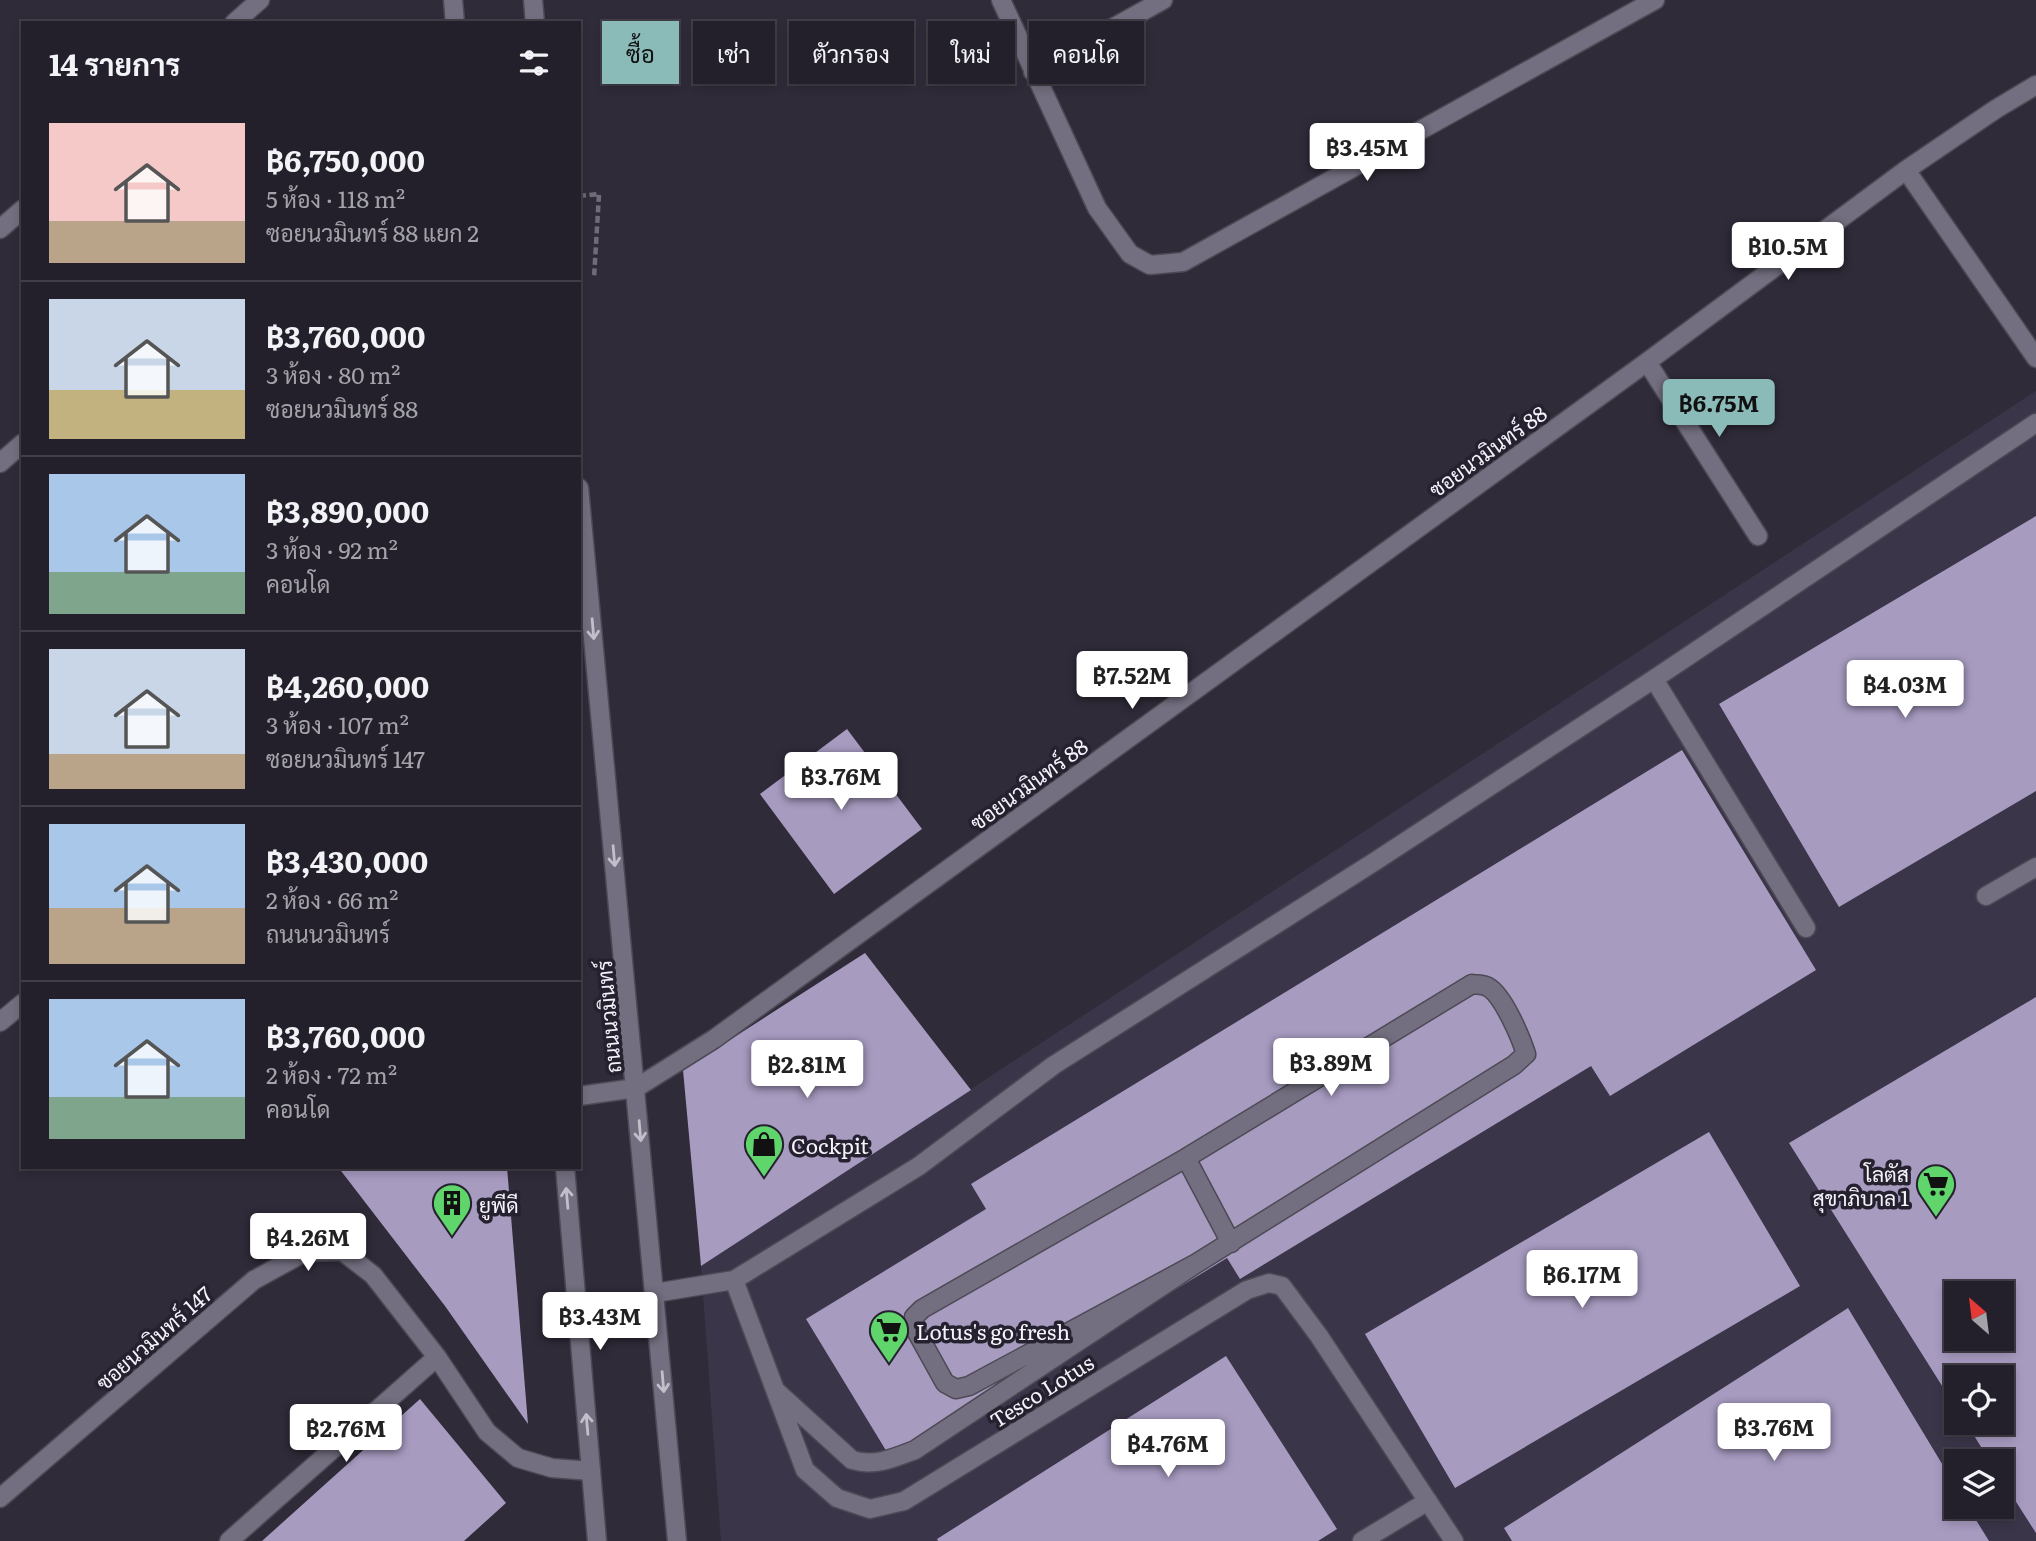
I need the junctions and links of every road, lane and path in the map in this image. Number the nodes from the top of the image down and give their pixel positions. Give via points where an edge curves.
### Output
1 (260, 0) edge
2 (453, 0) edge
3 (533, 0) edge
4 (1000, 0) edge
5 (1163, 0) edge
6 (1656, 0) edge
7 (236, 21) edge
8 (455, 21) edge
9 (535, 21) edge
10 (1125, 21) edge
11 (1029, 63) edge
12 (1039, 84) edge
13 (2036, 85) edge
14 (1906, 170) junction
15 (581, 196) edge
16 (21, 211) edge
17 (0, 229) edge
18 (594, 278) dead end
19 (2036, 358) edge
20 (1647, 362) junction
21 (2036, 423) edge
22 (21, 445) edge
23 (0, 463) edge
24 (581, 509) edge
25 (1758, 536) dead end
26 (1654, 679) junction
27 (2036, 867) edge
28 (1986, 896) dead end
29 (1806, 928) dead end
30 (21, 1005) edge
31 (0, 1022) edge
32 (636, 1087) junction
33 (581, 1096) edge
34 (1186, 1158) junction
35 (565, 1169) edge
36 (1231, 1243) junction
37 (1197, 1263) junction
38 (734, 1280) junction
39 (654, 1293) junction
40 (437, 1357) junction
41 (775, 1390) junction
42 (591, 1471) junction
43 (0, 1498) edge
44 (1428, 1501) junction
45 (229, 1541) edge
46 (597, 1541) edge
47 (677, 1541) edge
48 (1362, 1541) edge
49 (1454, 1541) edge

1 - 7 street
2 - 8 street
3 - 9 street
4 - 11 street
5 - 10 street
6 - 12 street via 1183,262 1150,265 1129,254 1097,208
13 - 14 street, ซอยนวมินทร์ 88
14 - 19 street
14 - 20 street, ซอยนวมินทร์ 88
15 - 18 path via 599,194
16 - 17 street
20 - 25 street
20 - 32 street, ซอยนวมินทร์ 88 via 725,1031
21 - 26 street
22 - 23 street
24 -> 32 street, ถนนนวมินทร์
26 - 29 street
26 - 38 street via 1054,1065 919,1166
27 - 28 street
30 - 31 street
32 - 33 street
32 -> 39 street, ถนนนวมินทร์
34 - 36 street
34 - 36 street via 1472,984 1486,985 1496,993 1522,1040 1526,1054 1514,1065
34 - 37 street via 922,1309 914,1317 915,1329 945,1383 956,1389 969,1386
42 -> 35 street
36 - 37 street
37 - 41 street via 915,1450 889,1460 866,1464 852,1460
38 - 39 street
38 - 41 street, Tesco Lotus
39 -> 47 street, ถนนนวมินทร์
40 - 42 street, ซอยนวมินทร์ 147 via 487,1432 518,1458 552,1468
40 - 43 street, ซอยนวมินทร์ 147 via 373,1275 342,1251 305,1252 254,1280
40 - 45 street
41 - 44 street, Tesco Lotus via 805,1470 837,1498 870,1509 904,1501 1247,1290 1269,1283 1282,1286
42 - 46 street
44 - 48 street
44 - 49 street, Tesco Lotus

